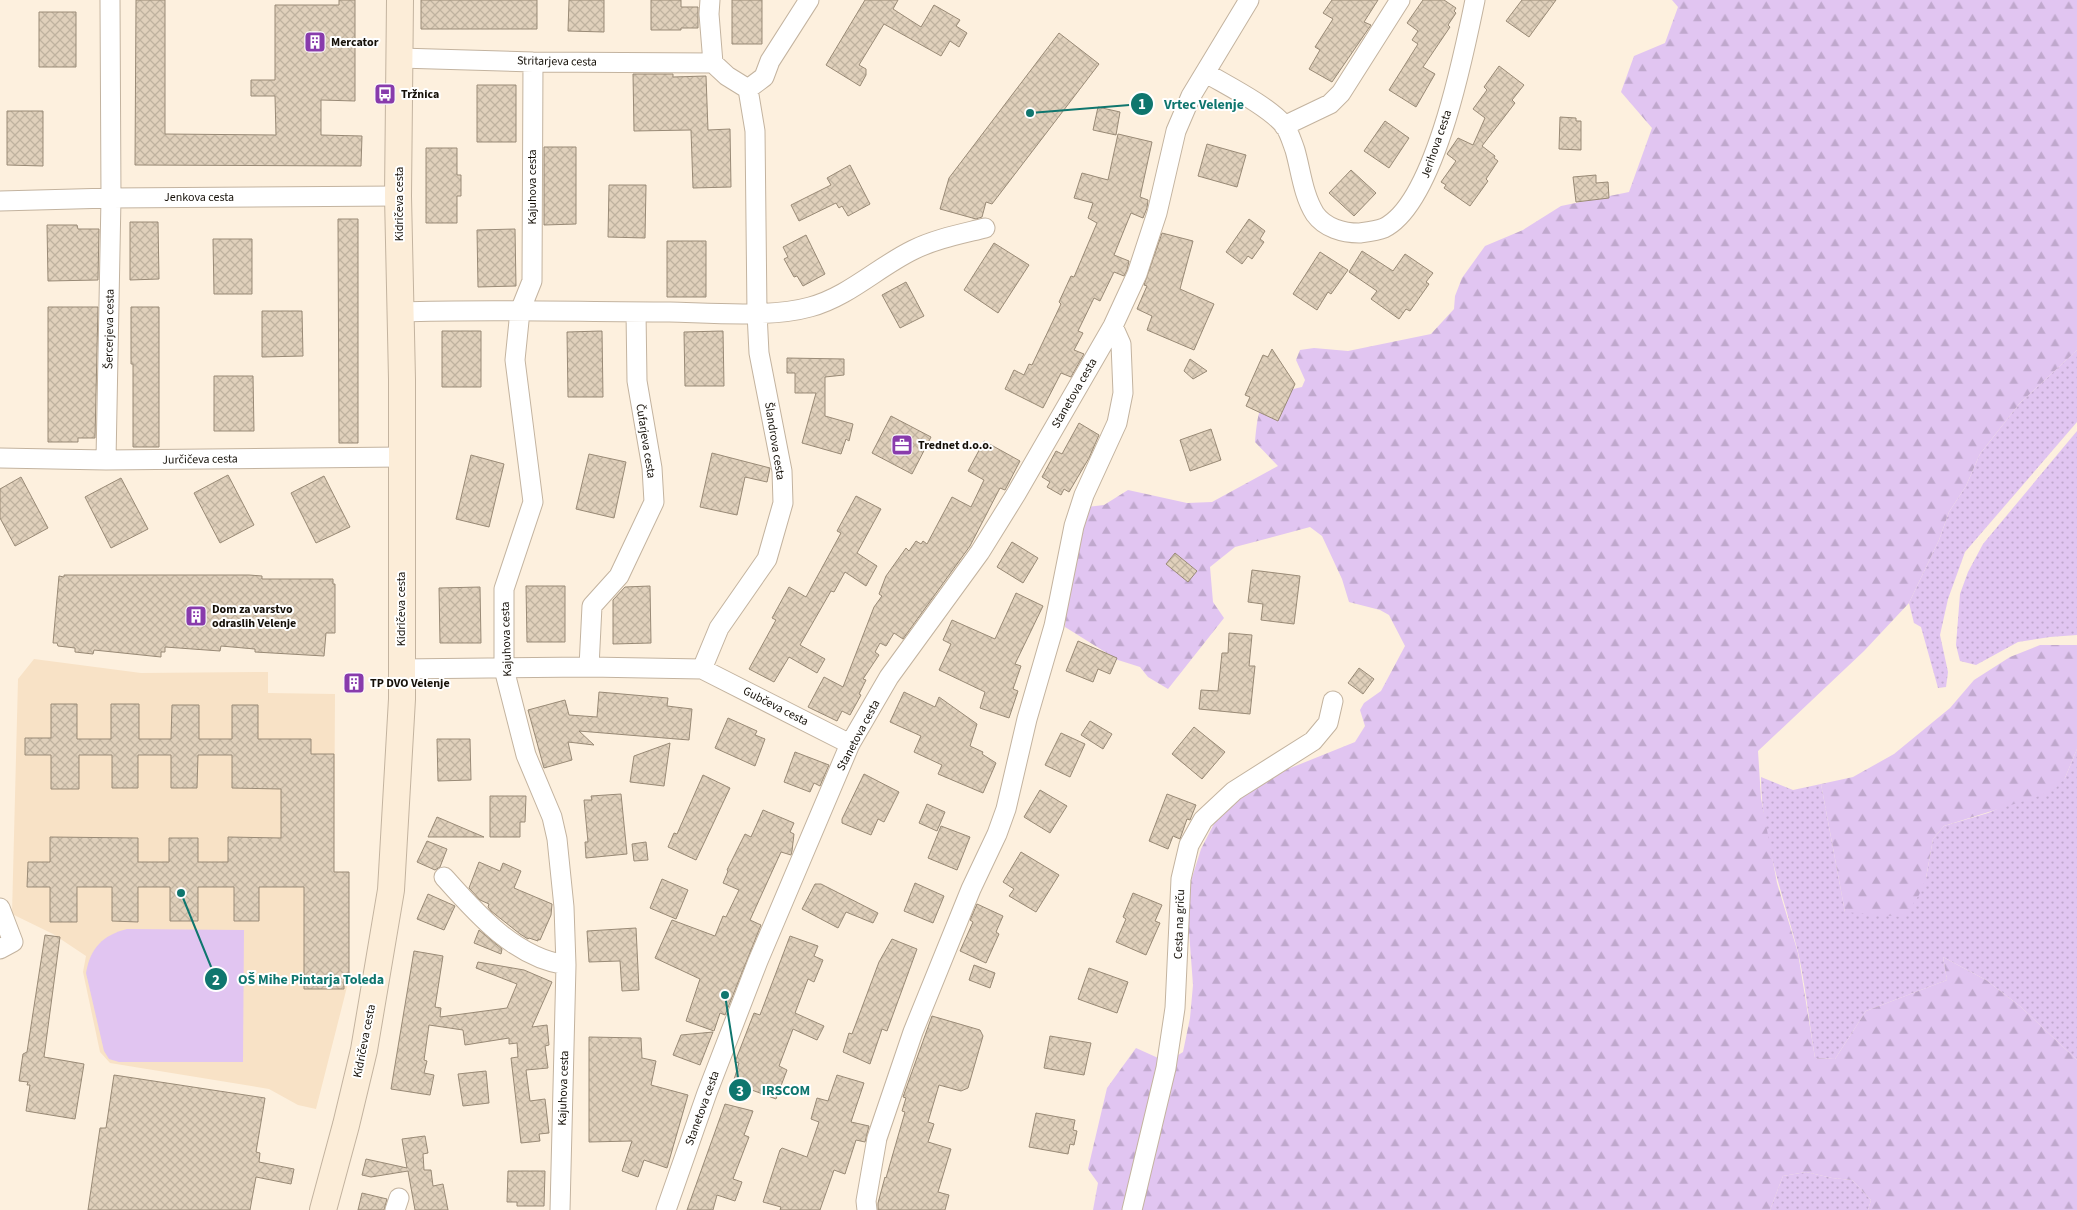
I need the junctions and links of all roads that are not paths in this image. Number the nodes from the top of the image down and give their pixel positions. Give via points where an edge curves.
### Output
1 (110, 0) edge
2 (400, 0) edge
3 (710, 0) edge
4 (809, 0) edge
5 (1249, 0) edge
6 (1400, 0) edge
7 (1475, 0) edge
8 (400, 58) junction
9 (533, 62) junction
10 (713, 63) junction
11 (1206, 73) junction
12 (748, 89) junction
13 (1284, 126) junction
14 (398, 196) junction
15 (111, 198) junction
16 (0, 201) edge
17 (985, 228) dead end
18 (520, 311) junction
19 (401, 312) junction
20 (636, 312) junction
21 (757, 313) junction
22 (1112, 326) junction
23 (401, 457) junction
24 (0, 458) edge
25 (106, 460) junction
26 (589, 667) junction
27 (504, 668) junction
28 (400, 669) junction
29 (702, 669) junction
30 (1333, 701) dead end
31 (850, 744) junction
32 (444, 877) dead end
33 (0, 908) edge
34 (0, 948) edge
35 (566, 965) junction
36 (323, 1210) edge
37 (560, 1210) edge
38 (666, 1210) edge
39 (867, 1210) edge
40 (1132, 1210) edge

1 - 15 street, Šercerjeva cesta
2 - 8 main road, Kidričeva cesta
3 - 10 street
4 - 12 street via 770,61 764,78
5 - 11 street, Stanetova cesta
6 - 13 street via 1330,104
7 - 13 street, Jerihova cesta via 1436,153 1422,184 1402,214 1385,227 1347,233 1328,226 1316,215
8 - 9 street, Stritarjeva cesta
8 - 14 main road, Kidričeva cesta
9 - 10 street, Stritarjeva cesta
9 - 18 street, Kajuhova cesta via 532,281
10 - 12 street
11 - 13 street, Jerihova cesta via 1268,111
11 - 22 street, Stanetova cesta via 1191,96 1176,131 1157,213 1140,265
12 - 21 street, Šlandrova cesta via 755,131
14 - 15 street, Jenkova cesta
14 - 19 main road, Kidričeva cesta
15 - 16 street, Jenkova cesta
15 - 25 street, Šercerjeva cesta
17 - 21 street via 912,250 842,293 811,307
18 - 19 street
18 - 20 street
18 - 27 street, Kajuhova cesta via 515,360 533,502 504,589
19 - 23 main road, Kidričeva cesta
20 - 21 street
20 - 26 street, Čufarjeva cesta via 637,381 652,468 654,502 619,576 592,606
21 - 29 street, Šlandrova cesta via 759,353 782,471 783,503 767,559 719,628
22 - 31 street, Stanetova cesta via 980,552 889,677
22 - 39 street via 1121,344 1123,393 1117,423 1084,495 1074,526 1054,626 1006,808 913,1032 877,1138
23 - 25 street, Jurčičeva cesta
23 - 28 main road, Kidričeva cesta
24 - 25 street, Jurčičeva cesta
26 - 27 street
26 - 29 street
27 - 28 street
27 - 35 street, Kajuhova cesta via 526,756 552,817 557,839
28 - 36 main road, Kidričeva cesta via 402,699 391,890 364,1050
29 - 31 street, Gubčeva cesta
30 - 40 street, Cesta na griču via 1328,724 1313,741 1234,791 1203,820 1189,845 1181,879 1175,1008 1168,1059
31 - 38 street, Stanetova cesta via 758,961
32 - 35 street via 480,917 518,947
33 - 34 street via 13,942
35 - 37 street, Kajuhova cesta

